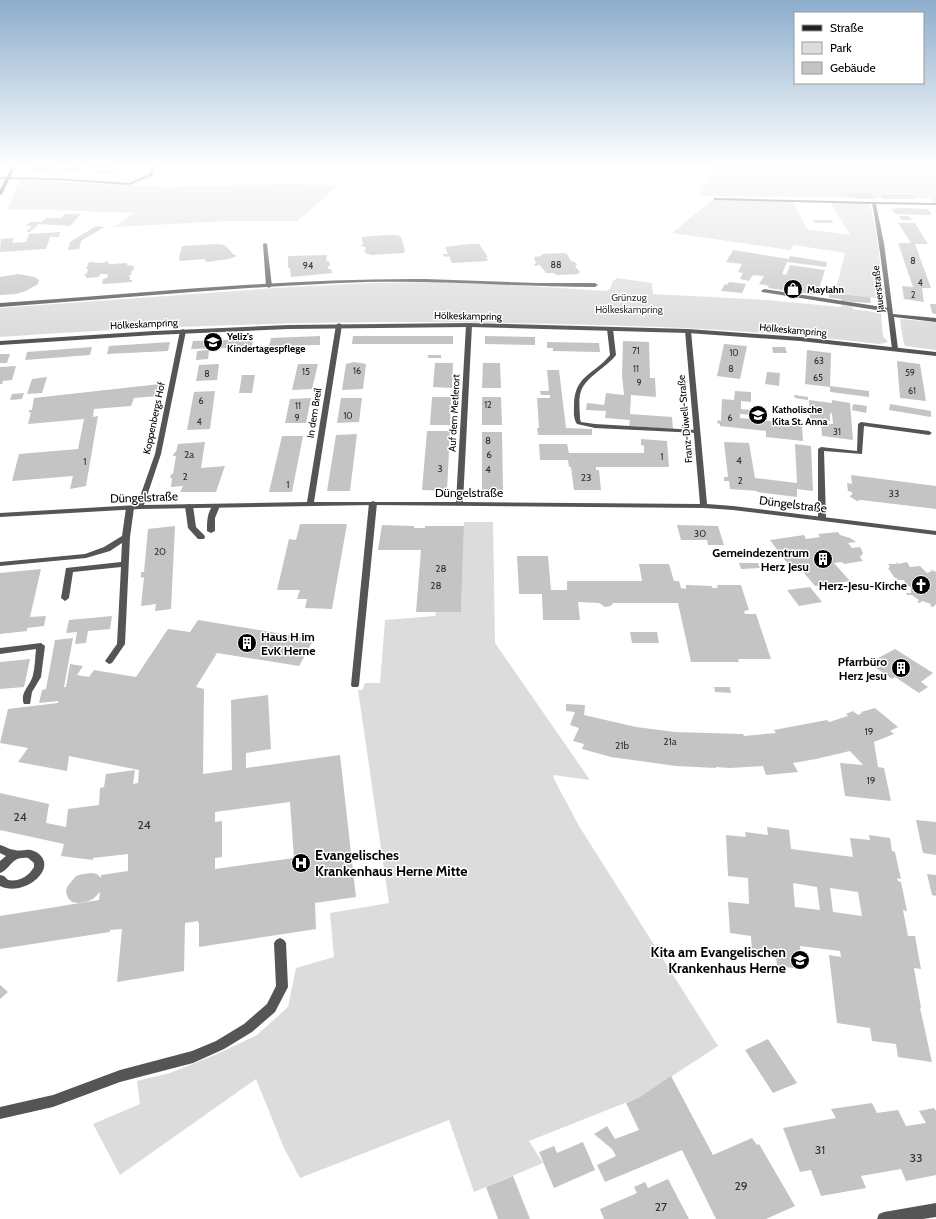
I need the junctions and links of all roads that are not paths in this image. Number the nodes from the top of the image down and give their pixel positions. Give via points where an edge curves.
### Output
1 (878, 223) edge
2 (264, 244) dead end
3 (595, 285) dead end
4 (269, 286) junction
5 (764, 291) dead end
6 (0, 306) edge
7 (890, 312) junction
8 (936, 320) edge
9 (469, 325) junction
10 (339, 326) junction
11 (610, 329) junction
12 (183, 331) junction
13 (688, 331) junction
14 (0, 343) edge
15 (895, 349) junction
16 (936, 354) edge
17 (696, 432) junction
18 (929, 433) dead end
19 (459, 502) junction
20 (373, 503) junction
21 (310, 504) junction
22 (189, 506) junction
23 (216, 506) junction
24 (704, 506) junction
25 (140, 507) junction
26 (130, 508) junction
27 (0, 515) edge
28 (822, 518) junction
29 (211, 531) dead end
30 (936, 533) edge
31 (126, 536) junction
32 (200, 537) dead end
33 (0, 564) edge
34 (125, 564) junction
35 (65, 598) dead end
36 (0, 651) edge
37 (109, 661) dead end
38 (355, 685) dead end
39 (27, 702) dead end
40 (0, 849) edge
41 (15, 855) junction
42 (0, 869) edge
43 (2, 883) edge
44 (280, 943) dead end
45 (0, 1113) edge
46 (936, 1210) edge
47 (884, 1219) edge

1 - 7 street, Jauerstraße
2 - 4 street
3 - 4 street via 369,280
4 - 6 street
5 - 7 street
7 - 8 street
7 - 15 street, Jauerstraße
9 - 10 street, Hölkeskampring
9 - 11 street, Hölkeskampring
9 - 19 street, Auf dem Metlerort
10 - 12 street, Hölkeskampring
10 - 21 street, In dem Breil
11 - 13 street, Hölkeskampring
11 - 17 street via 613,356 585,380 578,393 579,423
12 - 14 street, Hölkeskampring
12 - 25 street, Koppenbergs Hof via 158,454
13 - 15 street, Hölkeskampring
13 - 17 street, Franz-Düwell-Straße
15 - 16 street, Hölkeskampring
17 - 24 street, Franz-Düwell-Straße
18 - 28 street via 861,424 860,453 821,448
19 - 20 street, Düngelstraße
19 - 24 street, Düngelstraße
20 - 21 street, Düngelstraße
20 - 38 street
21 - 23 street, Düngelstraße
22 - 23 street, Düngelstraße
22 - 25 street, Düngelstraße
22 - 32 street via 192,528
23 - 29 street via 211,518
24 - 28 street, Düngelstraße
25 - 26 street, Düngelstraße
26 - 27 street, Düngelstraße
26 - 31 street
28 - 30 street, Düngelstraße
31 - 33 street via 107,548 86,556
31 - 34 street
34 - 35 street via 70,570
34 - 37 street via 121,644
36 - 39 street via 41,646 37,678 28,692
40 - 41 street
41 - 42 street via 2,864
41 - 43 street via 30,854 36,857 39,868 36,874 22,884 14,886
44 - 45 street via 282,987 271,1008 248,1028 220,1045 193,1057 120,1076 53,1101
46 - 47 street

